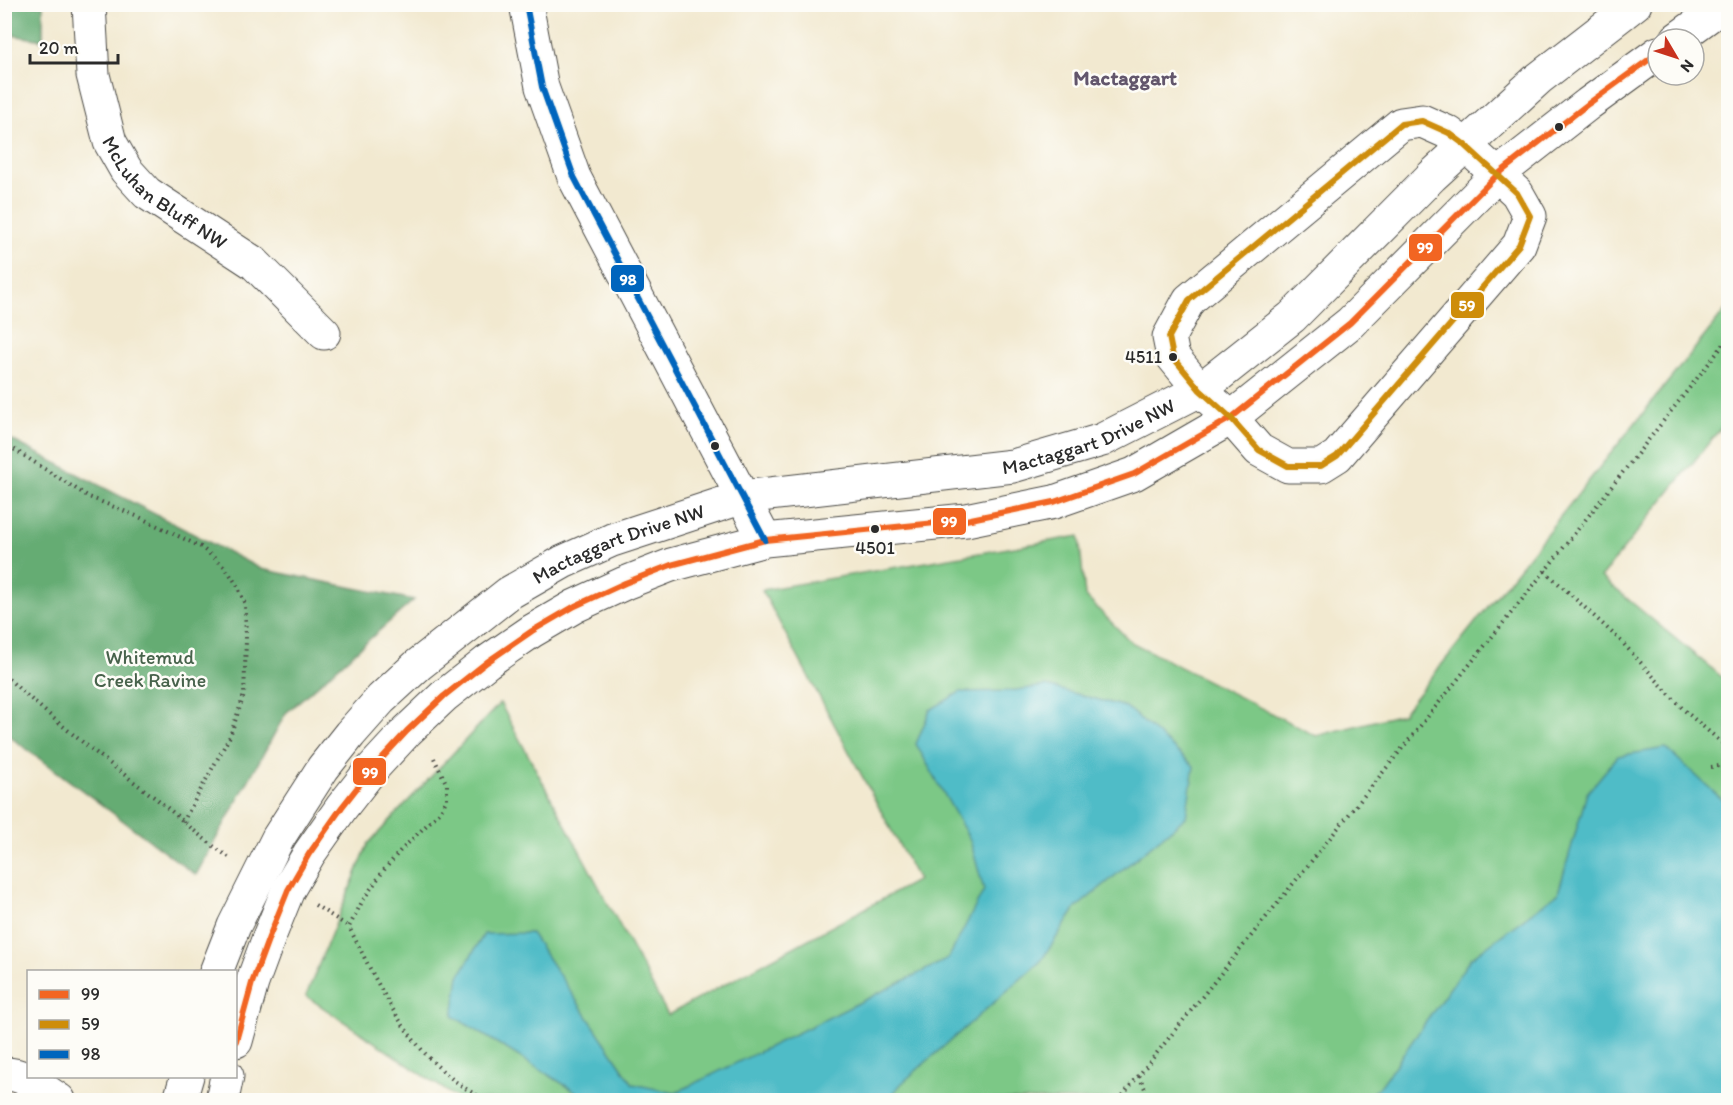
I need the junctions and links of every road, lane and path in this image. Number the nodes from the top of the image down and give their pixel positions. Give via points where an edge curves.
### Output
1 (89, 4) edge
2 (526, 4) edge
3 (1635, 4) edge
4 (1725, 4) edge
5 (1693, 27) edge
6 (1646, 62) edge
7 (1465, 145) junction
8 (1497, 176) junction
9 (324, 333) dead end
10 (1728, 339) edge
11 (1200, 390) junction
12 (1231, 418) junction
13 (4, 443) edge
14 (744, 497) junction
15 (765, 540) junction
16 (1545, 572) junction
17 (4, 675) edge
18 (1728, 748) edge
19 (434, 758) dead end
20 (1728, 765) edge
21 (1711, 767) dead end
22 (217, 970) edge
23 (237, 1037) edge
24 (4, 1074) edge
25 (1139, 1076) junction
26 (187, 1078) edge
27 (227, 1078) edge
28 (59, 1101) edge
29 (180, 1101) edge
30 (222, 1101) edge
31 (486, 1101) edge
32 (1119, 1101) edge
33 (1146, 1101) edge

1 - 9 street, McLuhan Bluff NW via 93,75 110,142 126,170 147,193 254,263
2 - 14 street via 542,87 574,177
3 - 7 street, Mactaggart Drive NW via 1538,79
4 - 5 street
6 - 8 street, Mactaggart Drive NW
7 - 8 street, Mactaggart Drive NW
7 - 11 street, Mactaggart Drive NW via 1292,317
7 - 11 street, Mactaggart Drive NW via 1422,121 1401,124 1189,300 1169,337 1173,357
8 - 12 street, Mactaggart Drive NW via 1350,323
8 - 12 street, Mactaggart Drive NW via 1517,193 1530,216 1519,246 1337,456 1321,466 1288,466 1259,450
10 - 16 path
11 - 12 street, Mactaggart Drive NW
11 - 14 street, Mactaggart Drive NW via 1102,440 1013,466
12 - 15 street, Mactaggart Drive NW via 1134,474 1054,502 966,520
13 - 17 path via 89,497 139,517 215,557 237,585 244,604 246,641 244,695 239,713 183,822 100,758
14 - 15 street
14 - 22 street, Mactaggart Drive NW via 612,540 563,562 509,593 418,665 350,734 300,803 258,875
15 - 23 street, Mactaggart Drive NW via 671,565 575,606 532,631 444,696 371,770 309,854 288,890 252,983
16 - 18 path via 1620,639 1684,710
16 - 25 path
19 - 31 path via 447,785 447,799 440,812 384,870 349,927 404,1030 440,1068
20 - 21 path
24 - 28 street via 25,1078
25 - 32 path
25 - 33 path
26 - 29 street
27 - 30 street

